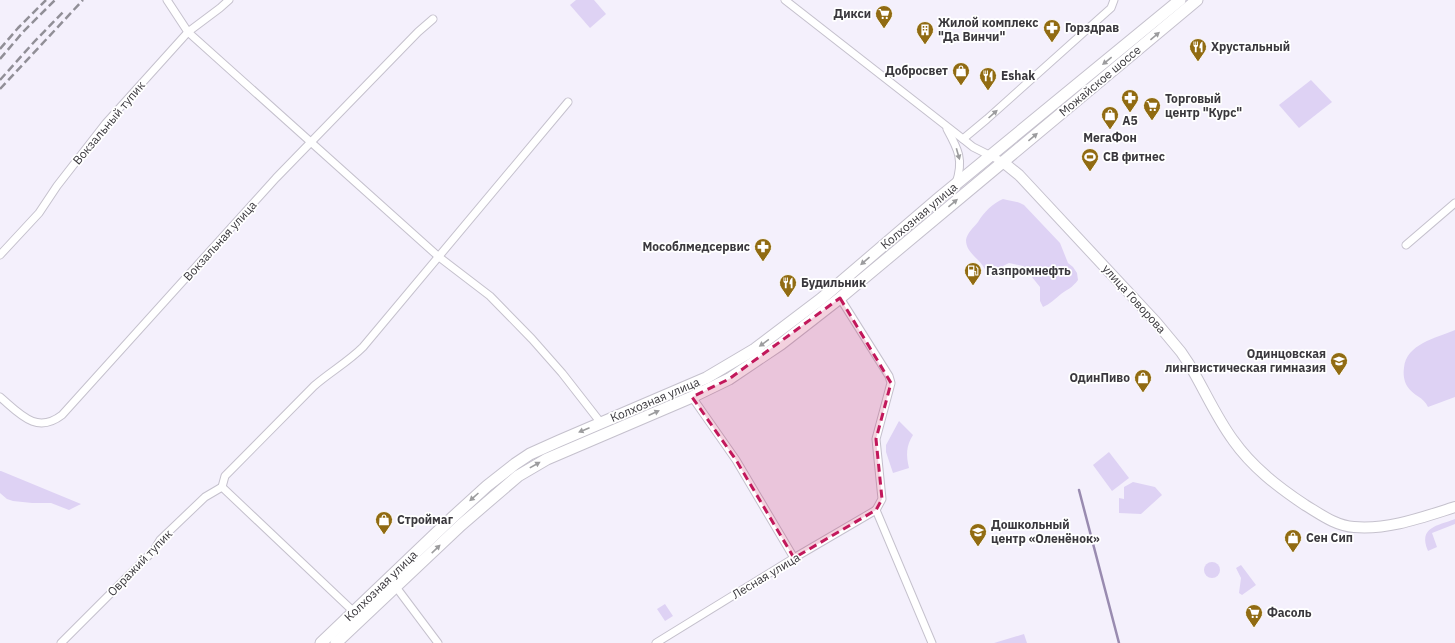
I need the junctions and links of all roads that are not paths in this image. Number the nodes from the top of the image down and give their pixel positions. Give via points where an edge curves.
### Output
1 (167, 0) edge
2 (229, 0) edge
3 (785, 0) edge
4 (1114, 0) edge
5 (1180, 0) edge
6 (1197, 0) edge
7 (433, 19) dead end
8 (188, 32) junction
9 (568, 102) dead end
10 (944, 125) junction
11 (963, 139) junction
12 (310, 143) junction
13 (991, 155) junction
14 (1003, 162) junction
15 (956, 185) junction
16 (1455, 203) edge
17 (1406, 245) dead end
18 (0, 254) edge
19 (439, 257) junction
20 (840, 298) junction
21 (0, 397) edge
22 (692, 397) junction
23 (601, 423) junction
24 (222, 487) junction
25 (1455, 507) edge
26 (876, 510) junction
27 (794, 558) junction
28 (396, 587) junction
29 (354, 612) junction
30 (60, 643) edge
31 (321, 643) edge
32 (336, 643) edge
33 (438, 643) edge
34 (656, 643) edge
35 (932, 643) edge

1 - 8 street
2 - 8 street, Вокзальный тупик
3 - 10 street
11 -> 4 street via 1111,8
5 -> 13 main road, Можайское шоссе
14 -> 6 main road, Можайское шоссе
7 - 12 street, Вокзальная улица
8 - 12 street
8 - 18 street, Вокзальный тупик via 106,123 57,186 39,214
9 - 19 street
10 - 11 street
10 -> 15 street via 960,157 960,172
11 - 13 street
12 - 19 street
12 - 21 street, Вокзальная улица via 62,415 54,421 34,422 26,419
13 - 14 street
13 - 15 main road, Колхозная улица
20 -> 14 main road, Колхозная улица
14 - 25 main road, улица Говорова via 1019,175 1156,322 1189,364 1233,441 1284,490 1331,520 1354,528 1407,522
15 -> 23 main road, Колхозная улица via 821,299 755,349 706,378
16 - 17 street
19 - 23 street via 490,296 511,317 562,373
19 - 24 street via 363,348 314,386 225,476
20 - 22 main road, Колхозная улица via 761,358 729,379
20 - 26 street via 891,383 876,439 882,500
22 - 27 street via 736,460
28 -> 22 main road, Колхозная улица via 495,494 528,469
23 -> 29 main road, Колхозная улица via 546,446 514,464 461,510
24 - 29 street
24 - 30 street, Овражий тупик via 205,497 160,540 154,550
26 - 27 street, Лесная улица
26 - 35 street
27 - 34 street, Лесная улица
28 - 32 main road, Колхозная улица
28 - 33 street
29 - 31 main road, Колхозная улица

